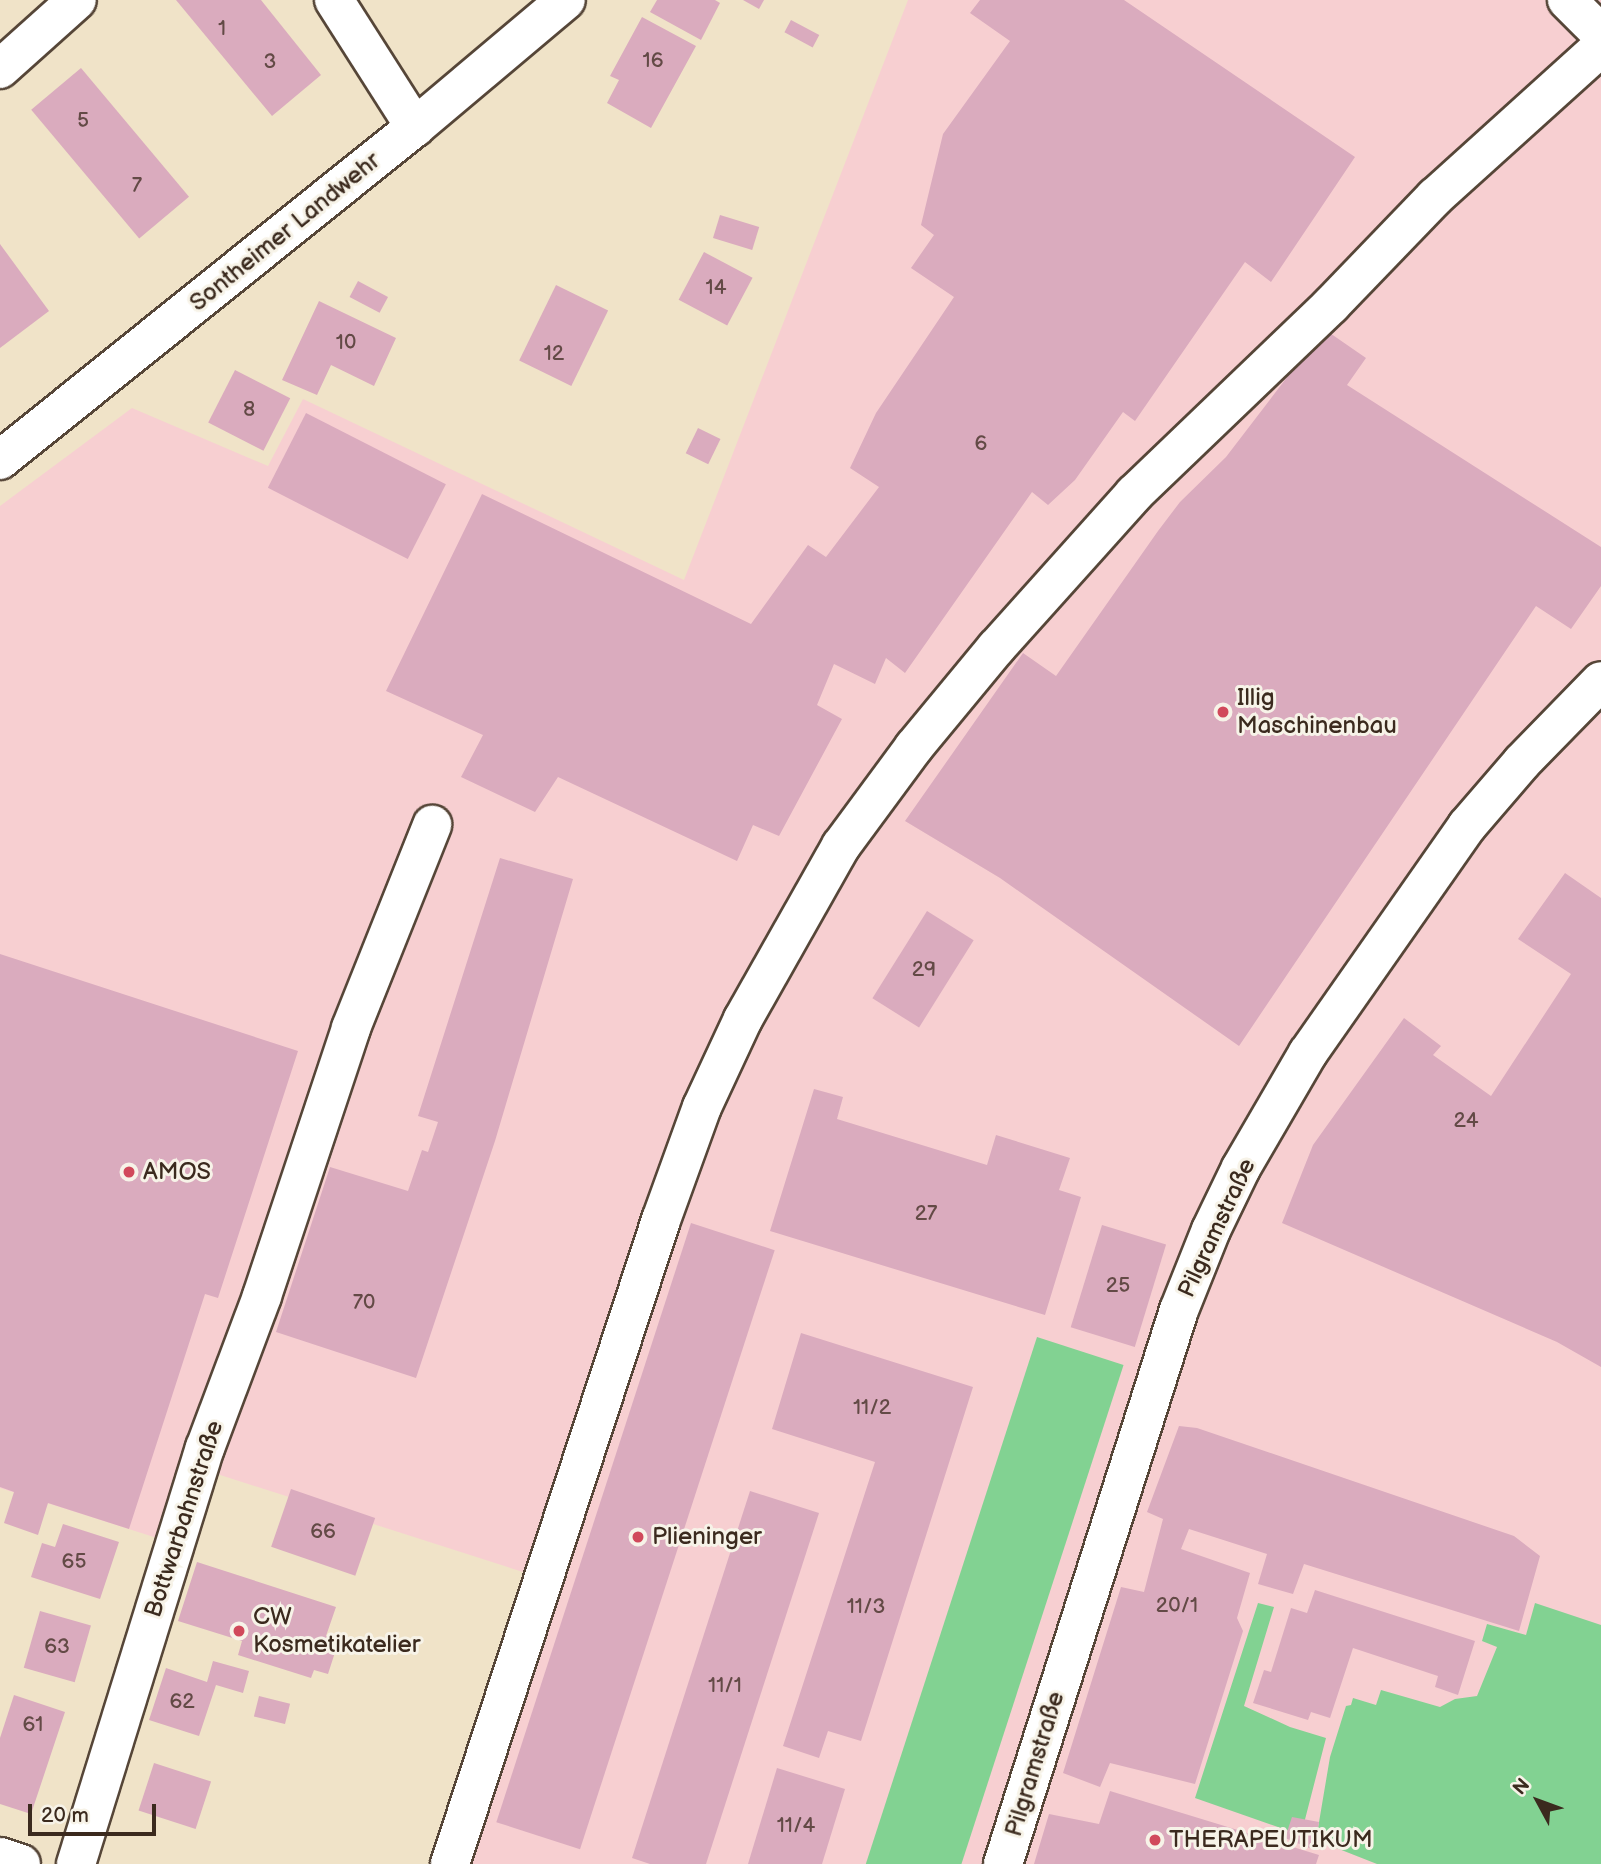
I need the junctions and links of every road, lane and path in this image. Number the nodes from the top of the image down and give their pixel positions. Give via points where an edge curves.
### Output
1 (77, 0) edge
2 (334, 0) edge
3 (566, 0) edge
4 (1567, 0) edge
5 (1601, 34) edge
6 (1601, 47) edge
7 (0, 69) edge
8 (415, 127) junction
9 (0, 460) edge
10 (1601, 681) edge
11 (432, 825) dead end
12 (0, 1857) edge
13 (21, 1864) edge
14 (76, 1864) edge
15 (450, 1864) edge
16 (1003, 1864) edge

1 - 7 street
2 - 8 street
3 - 8 street, Sontheimer Landwehr
4 - 5 street
6 - 15 street via 1435,197 1331,305 1134,494 988,658 841,846 743,1019 702,1107
8 - 9 street, Sontheimer Landwehr
10 - 16 street, Pilgramstraße via 1466,826 1308,1053 1241,1168 1179,1310
11 - 14 street, Bottwarbahnstraße via 351,1028 303,1178 205,1448
12 - 13 street

